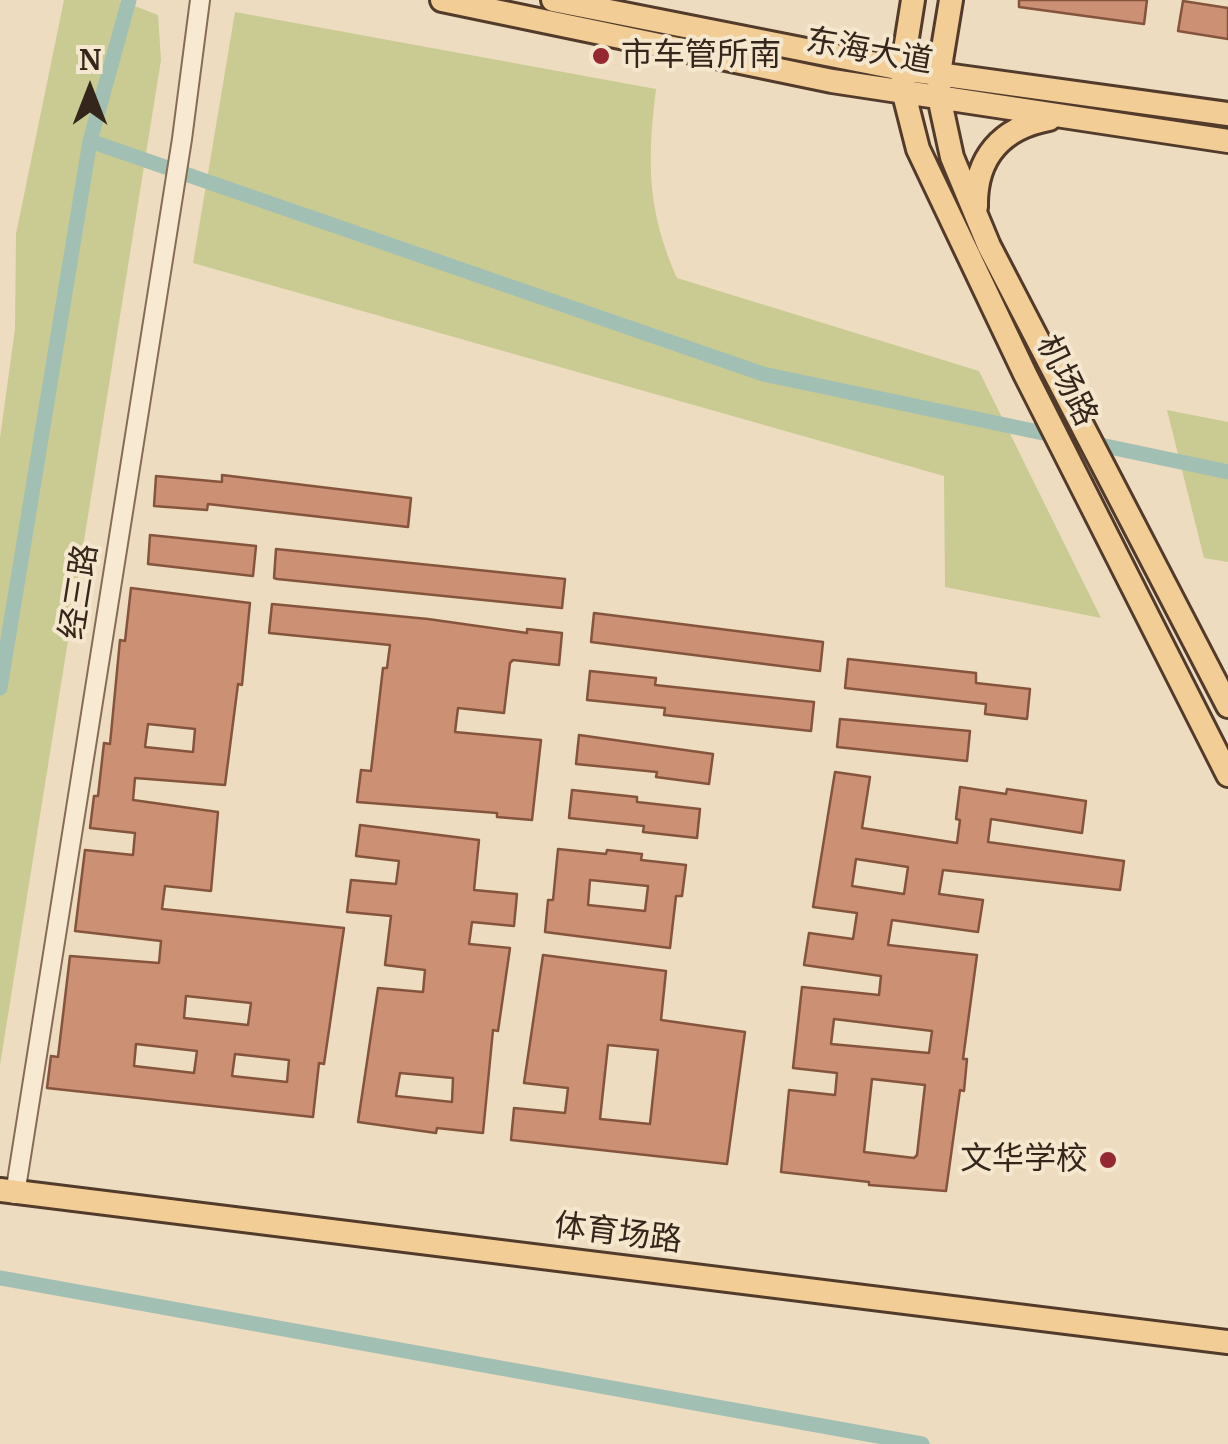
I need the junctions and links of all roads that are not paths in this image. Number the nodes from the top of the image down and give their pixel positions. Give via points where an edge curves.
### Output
1 (200, 0) edge
2 (442, 0) edge
3 (553, 0) edge
4 (913, 0) edge
5 (950, 0) edge
6 (902, 69) junction
7 (939, 73) junction
8 (904, 94) junction
9 (939, 98) junction
10 (1228, 114) edge
11 (1062, 116) junction
12 (1228, 142) edge
13 (976, 215) junction
14 (1228, 706) edge
15 (1228, 775) edge
16 (7, 1192) edge
17 (1228, 1342) edge

1 - 16 street, 经三路
2 - 8 main road, 东海大道
3 - 6 main road, 东海大道
4 - 6 main road, 机场路
5 - 7 main road, 机场路
6 - 7 main road, 东海大道
6 - 8 main road, 机场路
7 - 9 main road, 机场路
7 - 10 main road, 东海大道
8 - 9 main road, 东海大道
8 - 15 main road, 机场路 via 918,149 1025,374
9 - 11 main road, 东海大道
9 - 13 main road, 机场路 via 952,156
11 - 12 main road, 东海大道
11 - 13 main road via 1011,130 990,149 980,170
13 - 14 main road, 机场路
16 - 17 main road, 体育场路

